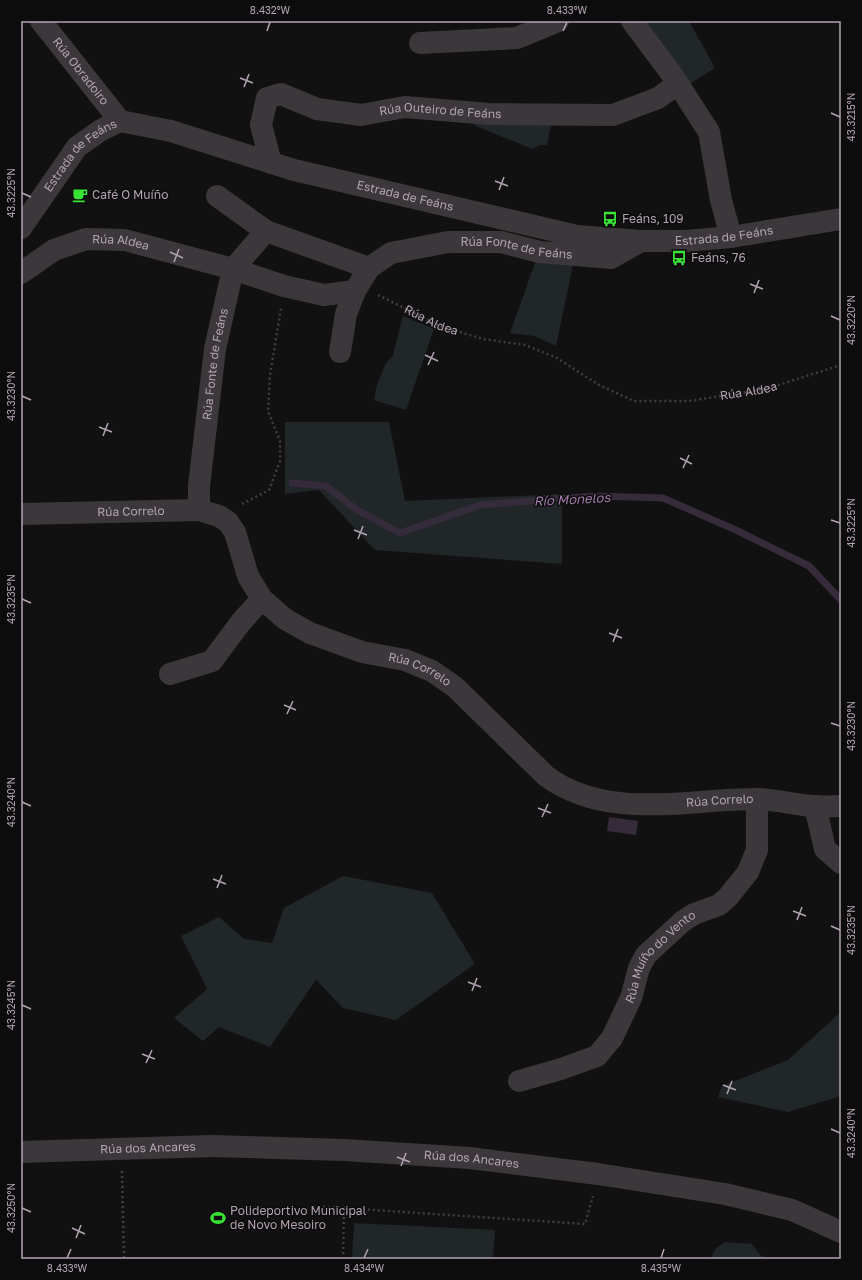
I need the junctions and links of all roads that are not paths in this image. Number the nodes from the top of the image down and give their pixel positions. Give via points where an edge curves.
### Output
1 (41, 21) edge
2 (558, 21) edge
3 (632, 21) edge
4 (420, 43) dead end
5 (678, 84) junction
6 (120, 121) junction
7 (271, 163) junction
8 (217, 196) dead end
9 (841, 219) edge
10 (21, 228) edge
11 (266, 231) junction
12 (731, 236) junction
13 (641, 241) junction
14 (369, 268) junction
15 (233, 269) junction
16 (21, 273) edge
17 (355, 291) junction
18 (340, 352) dead end
19 (209, 513) junction
20 (21, 514) edge
21 (262, 599) junction
22 (170, 674) dead end
23 (757, 799) junction
24 (815, 806) junction
25 (841, 806) edge
26 (841, 863) edge
27 (519, 1081) dead end
28 (21, 1152) edge
29 (841, 1232) edge

1 - 6 street, Rúa Obradoiro
2 - 4 street via 516,38
3 - 5 street
5 - 7 street, Rúa Outeiro de Feáns via 658,98 613,115 489,114 405,108 361,115 317,109 281,94 267,98 261,125
5 - 12 street via 709,132 721,200
6 - 7 street, Estrada de Feáns via 171,131
6 - 10 street, Estrada de Feáns via 100,130 77,147
7 - 13 street, Estrada de Feáns via 577,236
8 - 11 street
9 - 12 street, Estrada de Feáns
11 - 14 street
11 - 15 street, Rúa Fonte de Feáns
12 - 13 street, Estrada de Feáns via 685,241
13 - 14 street, Rúa Fonte de Feáns via 611,258 540,252 501,242 448,242 391,253
14 - 17 street, Rúa Fonte de Feáns
15 - 16 street, Rúa Aldea via 125,240 86,239 54,250
15 - 17 street, Rúa Aldea via 284,286 324,295
15 - 19 street, Rúa Fonte de Feáns via 215,349 199,486
17 - 18 street, Rúa Fonte de Feáns via 346,314
19 - 20 street, Rúa Correlo
19 - 21 street, Rúa Correlo via 228,522 235,532 248,576
21 - 22 street via 212,661
21 - 23 street, Rúa Correlo via 285,619 310,634 362,652 405,660 432,671 454,687 546,776 561,787 578,794 613,803 645,804
23 - 24 street, Rúa Correlo
23 - 27 street, Rúa Muíño do Vento via 757,850 748,872 719,905 683,921 646,955 639,968 631,998 612,1038 597,1056
24 - 25 street, Rúa Correlo
24 - 26 street via 825,849
28 - 29 street, Rúa dos Ancares via 213,1146 344,1150 470,1158 598,1174 740,1197 792,1210

